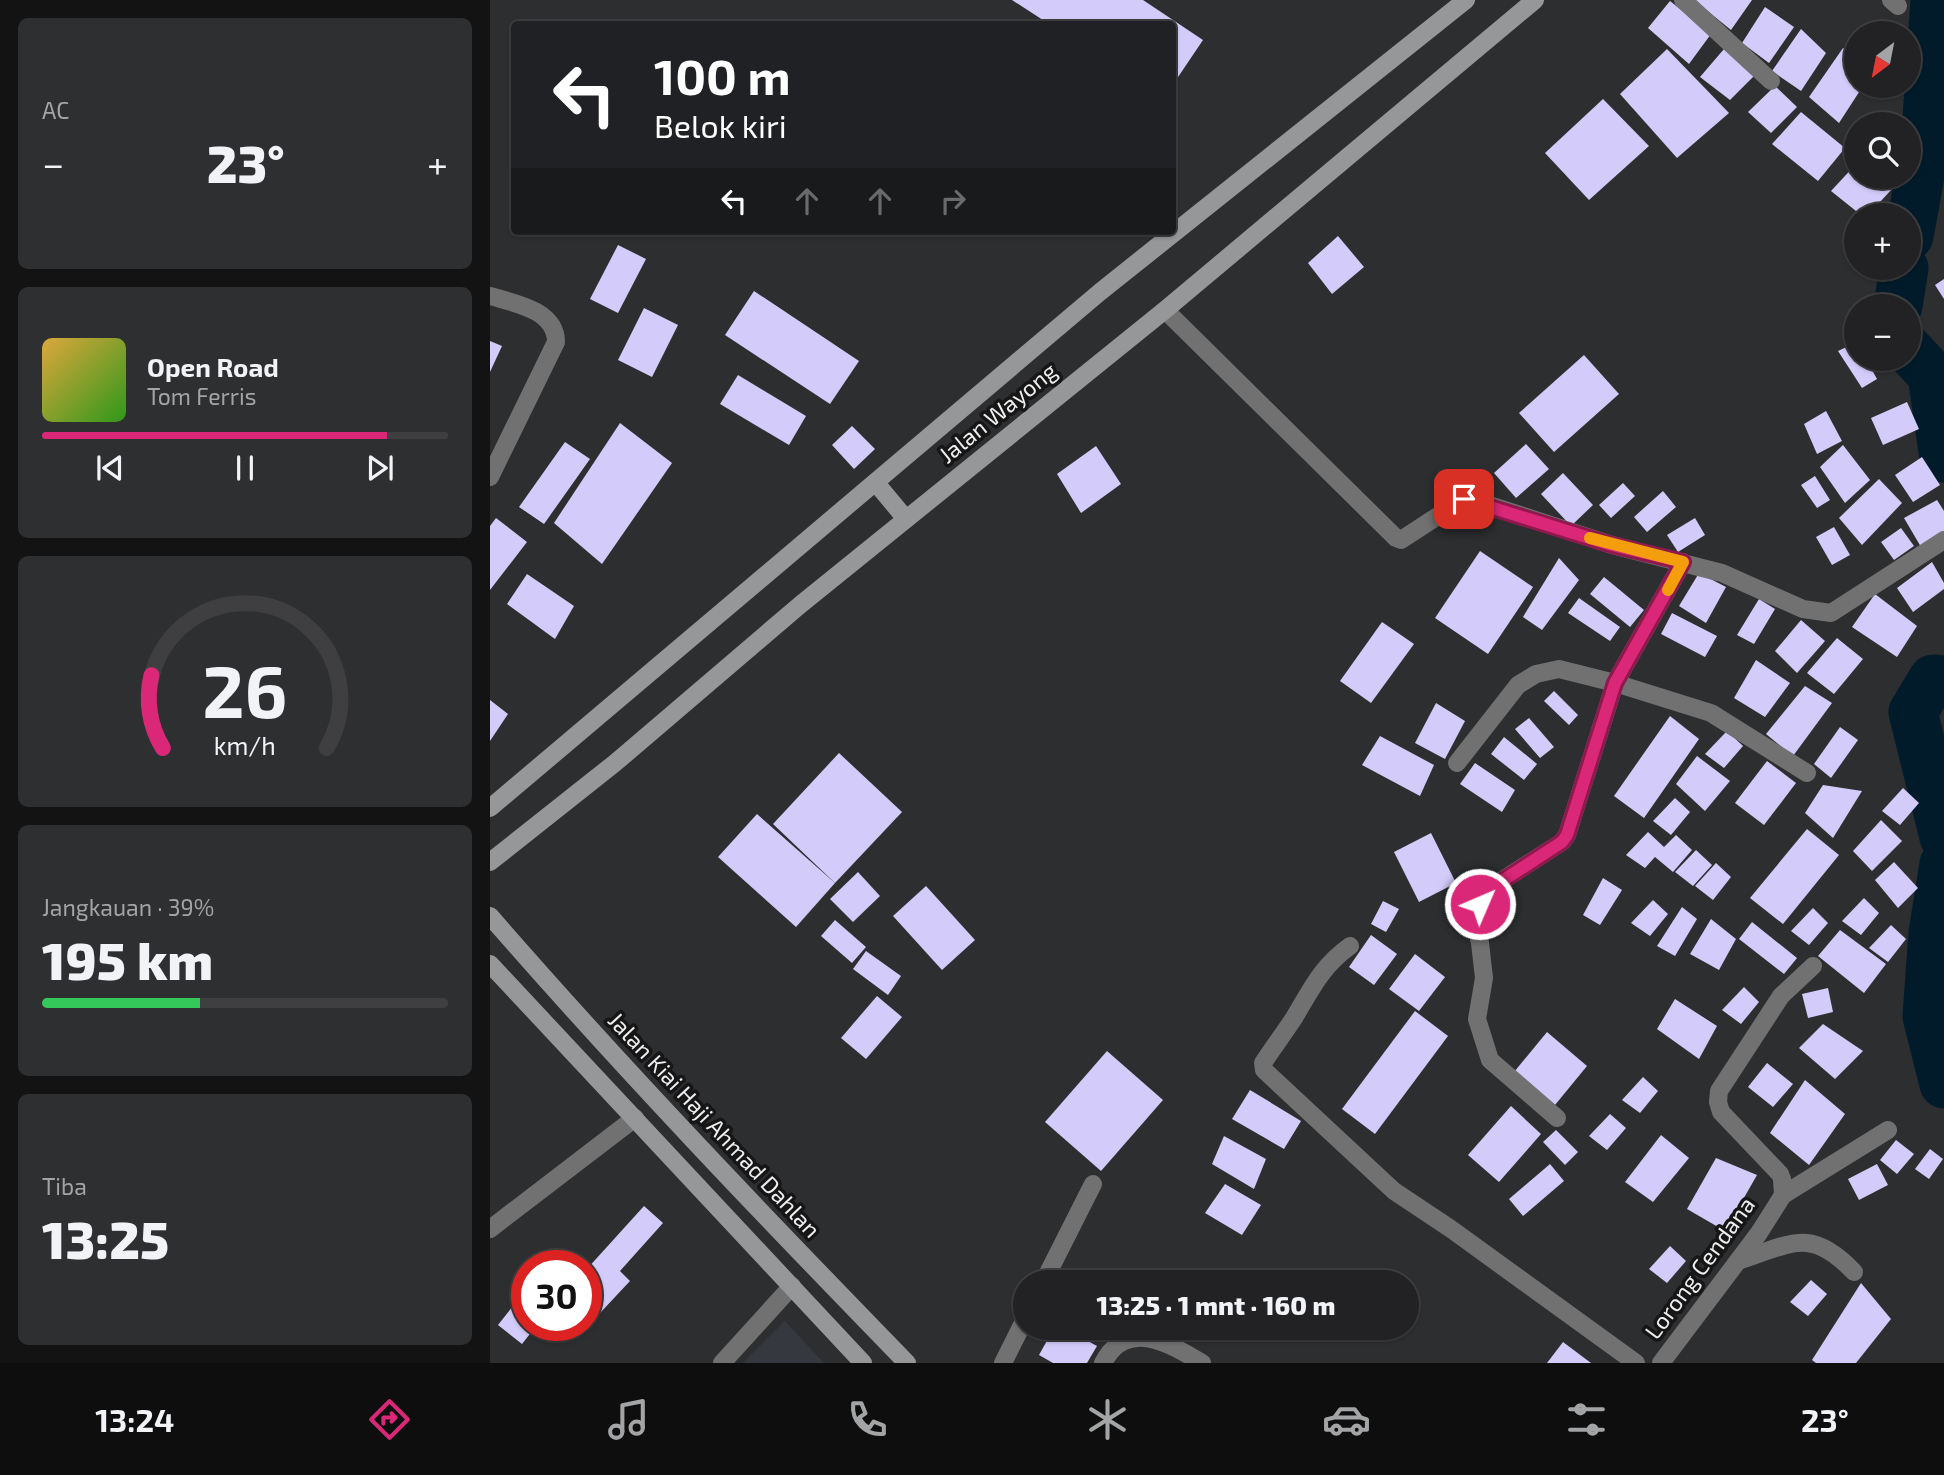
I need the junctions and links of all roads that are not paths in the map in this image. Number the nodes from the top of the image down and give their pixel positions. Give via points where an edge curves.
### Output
1 (1465, 0) edge
2 (1535, 0) edge
3 (1683, 0) edge
4 (1771, 81) dead end
5 (1176, 231) edge
6 (1171, 235) edge
7 (490, 296) edge
8 (1165, 310) junction
9 (490, 477) edge
10 (876, 482) junction
11 (906, 519) junction
12 (1944, 540) edge
13 (1683, 562) junction
14 (1615, 683) junction
15 (1457, 762) dead end
16 (1807, 773) dead end
17 (490, 808) edge
18 (490, 862) edge
19 (490, 916) edge
20 (1350, 946) dead end
21 (490, 964) edge
22 (1813, 966) dead end
23 (635, 1118) junction
24 (1558, 1118) dead end
25 (1888, 1130) dead end
26 (1093, 1184) dead end
27 (1783, 1195) junction
28 (490, 1228) edge
29 (1738, 1261) junction
30 (1050, 1270) edge
31 (1854, 1272) dead end
32 (792, 1286) junction
33 (1014, 1340) edge
34 (722, 1363) edge
35 (863, 1363) edge
36 (907, 1363) edge
37 (1003, 1363) edge
38 (1102, 1363) edge
39 (1202, 1363) edge
40 (1636, 1363) edge
41 (1661, 1363) edge

1 - 5 main road, Jalan Wayong
2 - 8 main road, Jalan Wayong
3 - 4 street
6 - 10 main road, Jalan Wayong
7 - 9 street via 529,307 550,322 556,342
8 - 11 main road, Jalan Wayong
8 - 13 street via 1396,538 1405,538 1464,499
10 - 11 main road
10 - 17 main road, Jalan Wayong
11 - 18 main road, Jalan Wayong
12 - 13 street via 1831,613 1803,609 1721,573
13 - 14 street
14 - 15 street via 1559,669 1536,674 1518,685
14 - 16 street via 1711,713
14 - 24 street via 1567,835 1499,883 1480,904 1475,922 1484,978 1477,1019 1490,1060
19 - 36 main road, Jalan Kiai Haji Ahmad Dahlan
20 - 40 street via 1332,959 1315,982 1263,1063 1264,1070 1394,1191
21 - 23 main road
22 - 27 street, Lorong Cendana via 1781,996 1719,1091 1721,1112 1780,1174
23 - 28 street
23 - 32 main road
25 - 27 street
26 - 30 street
27 - 29 street, Lorong Cendana
29 - 31 street via 1797,1242 1836,1253
29 - 41 street, Lorong Cendana
32 - 34 street
32 - 35 main road
33 - 37 street
38 - 39 street via 1124,1340 1140,1337 1179,1349

